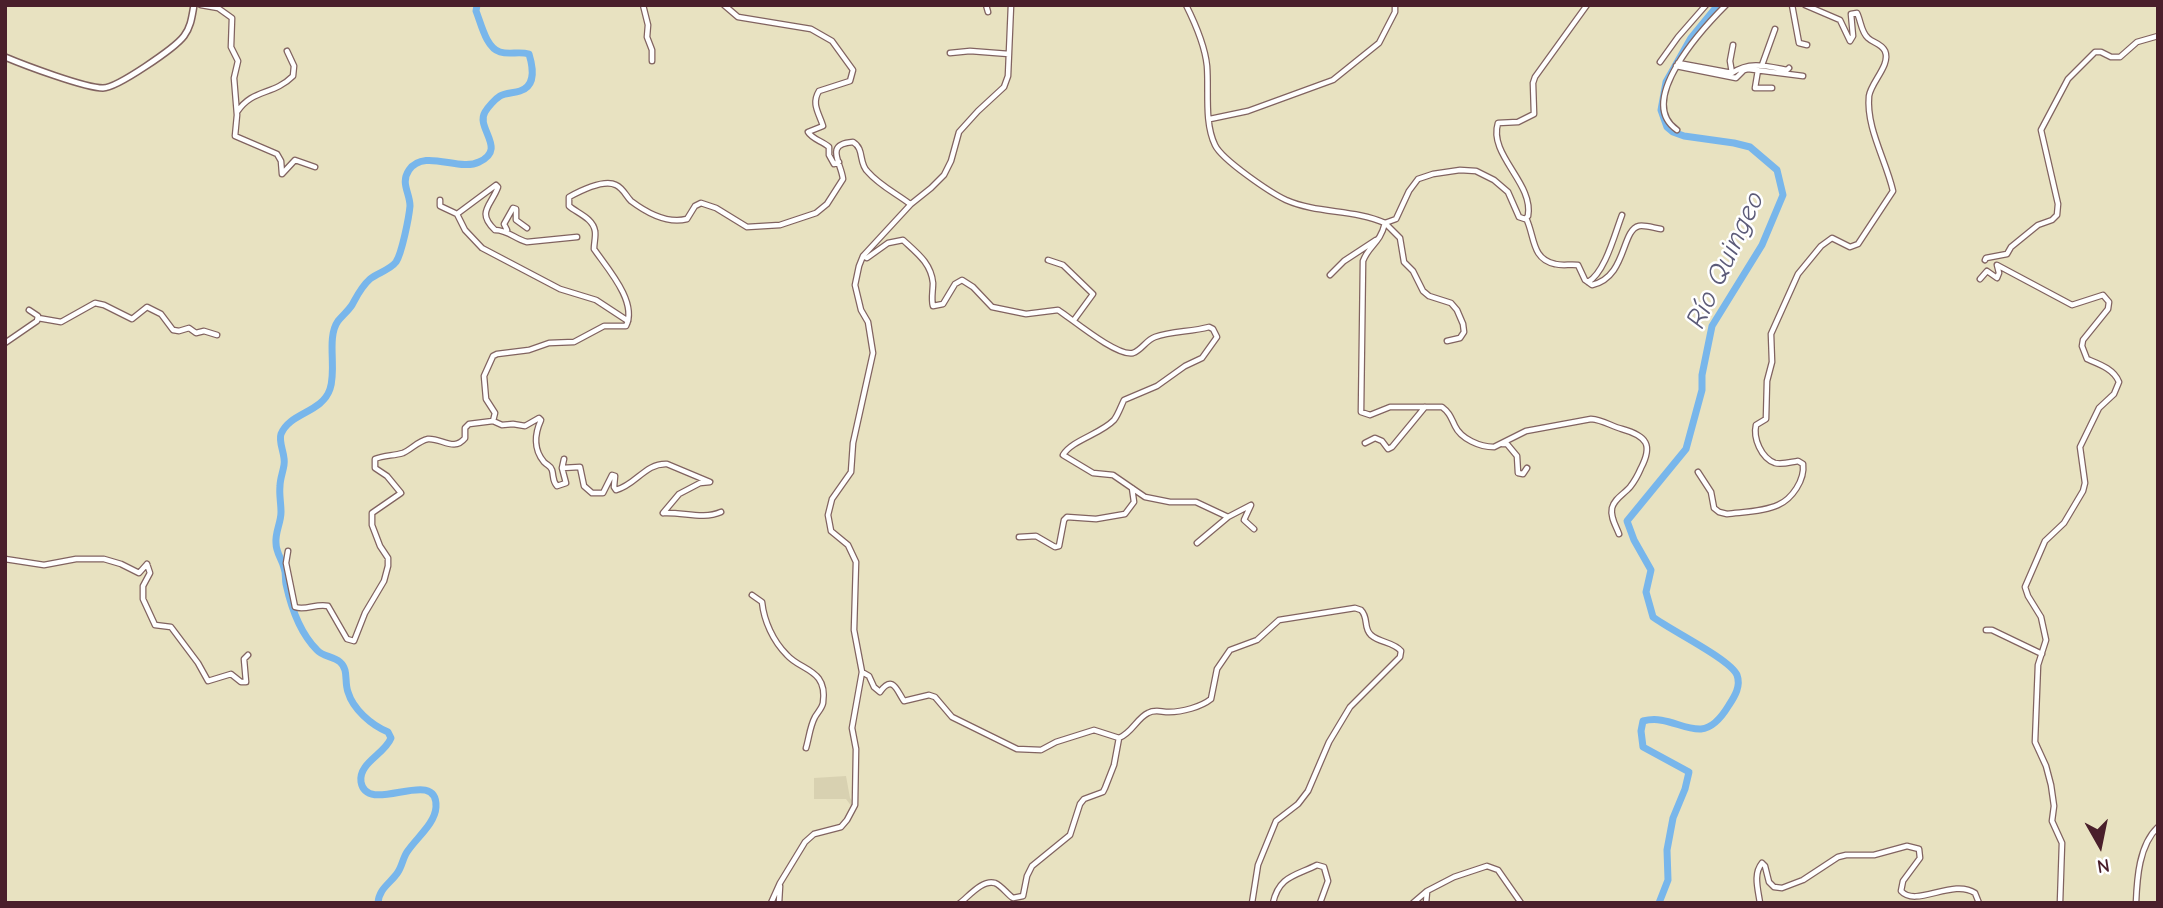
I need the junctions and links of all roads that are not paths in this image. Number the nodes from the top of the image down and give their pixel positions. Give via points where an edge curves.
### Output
1 (194, 5) edge
2 (201, 5) edge
3 (643, 5) edge
4 (724, 5) edge
5 (986, 5) edge
6 (1011, 5) edge
7 (1186, 5) edge
8 (1395, 5) edge
9 (1587, 5) edge
10 (1706, 5) edge
11 (1726, 5) edge
12 (1792, 5) edge
13 (1805, 5) edge
14 (988, 12) dead end
15 (1775, 29) dead end
16 (2158, 36) edge
17 (1733, 45) dead end
18 (1807, 45) dead end
19 (287, 51) dead end
20 (950, 53) dead end
21 (1009, 54) junction
22 (5, 57) edge
23 (652, 61) dead end
24 (1660, 62) dead end
25 (1677, 64) junction
26 (1760, 68) junction
27 (1789, 68) dead end
28 (1732, 73) junction
29 (1803, 76) dead end
30 (1772, 88) dead end
31 (237, 113) junction
32 (1210, 119) junction
33 (1677, 131) dead end
34 (839, 162) junction
35 (315, 167) dead end
36 (440, 200) dead end
37 (911, 204) junction
38 (457, 214) junction
39 (1622, 215) dead end
40 (1527, 218) junction
41 (1385, 222) junction
42 (527, 228) dead end
43 (1661, 229) dead end
44 (508, 231) junction
45 (577, 237) dead end
46 (1380, 239) junction
47 (863, 256) junction
48 (1048, 260) dead end
49 (1985, 260) dead end
50 (1330, 275) dead end
51 (1980, 279) dead end
52 (1588, 282) junction
53 (29, 310) dead end
54 (38, 318) junction
55 (1074, 320) junction
56 (629, 321) junction
57 (217, 335) dead end
58 (1447, 341) dead end
59 (5, 342) edge
60 (1425, 407) junction
61 (493, 421) junction
62 (1365, 443) dead end
63 (1501, 444) junction
64 (564, 459) dead end
65 (562, 468) junction
66 (1527, 468) dead end
67 (1698, 472) dead end
68 (1132, 487) junction
69 (721, 512) dead end
70 (1228, 517) junction
71 (1254, 529) dead end
72 (1619, 534) dead end
73 (1019, 537) dead end
74 (1197, 543) dead end
75 (288, 551) dead end
76 (5, 559) edge
77 (752, 595) dead end
78 (1986, 630) dead end
79 (2042, 654) junction
80 (248, 655) dead end
81 (862, 672) junction
82 (1119, 738) junction
83 (806, 748) dead end
84 (2158, 827) edge
85 (780, 883) junction
86 (1427, 891) junction
87 (771, 903) edge
88 (779, 903) edge
89 (960, 903) edge
90 (1252, 903) edge
91 (1273, 903) edge
92 (1320, 903) edge
93 (1413, 903) edge
94 (1426, 903) edge
95 (1521, 903) edge
96 (1760, 903) edge
97 (1979, 903) edge
98 (2060, 903) edge
99 (2136, 903) edge

1 - 22 street via 180,41 108,87 91,86
2 - 31 street via 218,8 232,18 231,47 238,61 234,78
3 - 23 street
4 - 34 street via 738,16 811,29 832,41 845,58 853,70 850,81 819,91 816,111 823,126 808,132 829,147 834,164
5 - 14 street
6 - 21 street
7 - 32 street via 1205,54
8 - 32 street via 1380,43 1333,80 1248,111
9 - 40 street via 1535,78 1534,114 1518,122 1498,123 1496,130 1505,158 1526,195
10 - 24 street
11 - 25 street
12 - 18 street via 1799,43
13 - 67 street via 1840,20 1850,41 1851,14 1857,13 1865,35 1884,50 1869,105 1893,191 1858,244 1850,247 1832,238 1821,246 1798,274 1771,334 1766,419 1754,429 1763,454 1771,461 1803,464 1797,488 1779,505 1727,514 1714,508 1711,492
15 - 26 street
16 - 49 street via 2137,42 2120,57 2095,52 2067,79 2042,127 2057,215 2038,225 2007,254
17 - 28 street
19 - 31 street via 293,76 248,99
20 - 21 street
21 - 37 street via 1004,87 964,125 948,169
25 - 26 street via 1736,78 1744,70
25 - 28 street
25 - 33 street via 1663,103 1670,126
26 - 27 street
26 - 28 street via 1741,66
26 - 29 street
26 - 30 street via 1755,88
31 - 35 street via 235,136 275,153 282,174 295,160
32 - 41 street via 1217,148 1263,188 1290,202
34 - 37 street via 835,153 839,146 853,142 861,150 868,173
34 - 56 street via 843,180 827,204 816,213 780,225 747,227 701,203 687,219 672,221 607,183 569,197 569,206 594,227 594,249 625,292
36 - 38 street via 440,206
37 - 47 street
38 - 44 street via 496,185 485,219 495,230
38 - 56 street via 482,248 560,289 596,300
39 - 52 street via 1606,257
40 - 41 street via 1517,215 1508,192 1494,180 1476,171 1450,170 1418,179 1396,219
40 - 52 street via 1541,257 1555,264 1578,265
41 - 46 street
41 - 58 street via 1400,238 1404,262 1423,291 1457,310 1464,332
42 - 44 street via 516,220 513,208 504,224
43 - 52 street via 1635,227 1606,280
44 - 45 street via 527,242
46 - 50 street
46 - 60 street via 1363,261 1361,412 1370,415 1390,407
47 - 55 street via 904,240 929,265 933,306 943,304 962,280 992,307 1026,314 1058,310
47 - 81 street via 855,285 873,353 851,472 832,499 828,514 831,531 848,545 856,562 854,630
48 - 55 street via 1063,265 1093,294
51 - 79 street via 1987,271 1997,278 1997,265 2072,305 2103,295 2109,302 2082,346 2087,359 2117,376 2119,382 2099,408 2080,447 2083,491 2064,523 2045,541 2025,587 2045,631
53 - 54 street
54 - 57 street via 61,322 95,303 132,319 147,307 161,314 173,330 189,328
54 - 59 street
55 - 68 street via 1128,353 1158,336 1209,327 1216,332 1202,358 1124,400 1114,420 1063,453 1093,473 1113,475
56 - 61 street via 626,326 599,327 574,342 493,356 484,376 486,399 495,413
60 - 62 street via 1396,445 1388,449 1375,438
60 - 63 street via 1446,410 1465,438 1489,447
61 - 65 street via 525,426 541,418 534,436 557,486 566,483
61 - 75 street via 469,424 464,441 457,444 428,439 374,461 375,468 401,493 372,513 388,566 354,641 347,639 328,606 295,607
63 - 66 street via 1514,451 1518,473
63 - 72 street via 1526,431 1591,419 1642,438 1647,453 1644,461 1612,508
64 - 65 street
65 - 69 street via 580,467 584,486 592,493 603,493 612,475 616,491 650,467 667,464 709,482 679,494 663,513 711,516
68 - 70 street via 1145,497 1196,502
68 - 73 street via 1134,502 1125,514 1067,517 1059,546 1036,536
70 - 71 street via 1251,505 1244,520
70 - 74 street
76 - 80 street via 44,565 104,559 139,573 146,564 150,573 142,594 153,622 171,627 208,681 231,674 246,682 244,659
77 - 83 street via 762,602 764,618 788,657 812,670 823,693 823,705
78 - 79 street
79 - 98 street via 2035,742 2049,775 2052,821 2062,843
81 - 82 street via 880,692 887,685 897,687 904,701 923,695 935,697 952,717 1017,749 1041,750 1094,730
81 - 85 street via 852,728 855,806 841,827 814,834 805,842
82 - 89 street via 1105,788 1084,799 1070,835 1032,866 1023,896 1013,898 989,883
82 - 90 street via 1146,713 1205,704 1211,699 1217,669 1230,650 1257,640 1279,620 1355,608 1365,613 1367,631 1373,637 1399,648 1400,657 1350,707 1308,791 1276,821 1258,865
84 - 99 street via 2140,866
85 - 87 street
85 - 88 street
86 - 93 street
86 - 94 street
86 - 95 street via 1491,866
91 - 92 street via 1282,881 1317,865 1324,867 1328,877
96 - 97 street via 1756,881 1762,863 1769,882 1782,888 1838,857 1911,846 1921,853 1901,885 1907,898 1916,901 1965,889 1975,893

